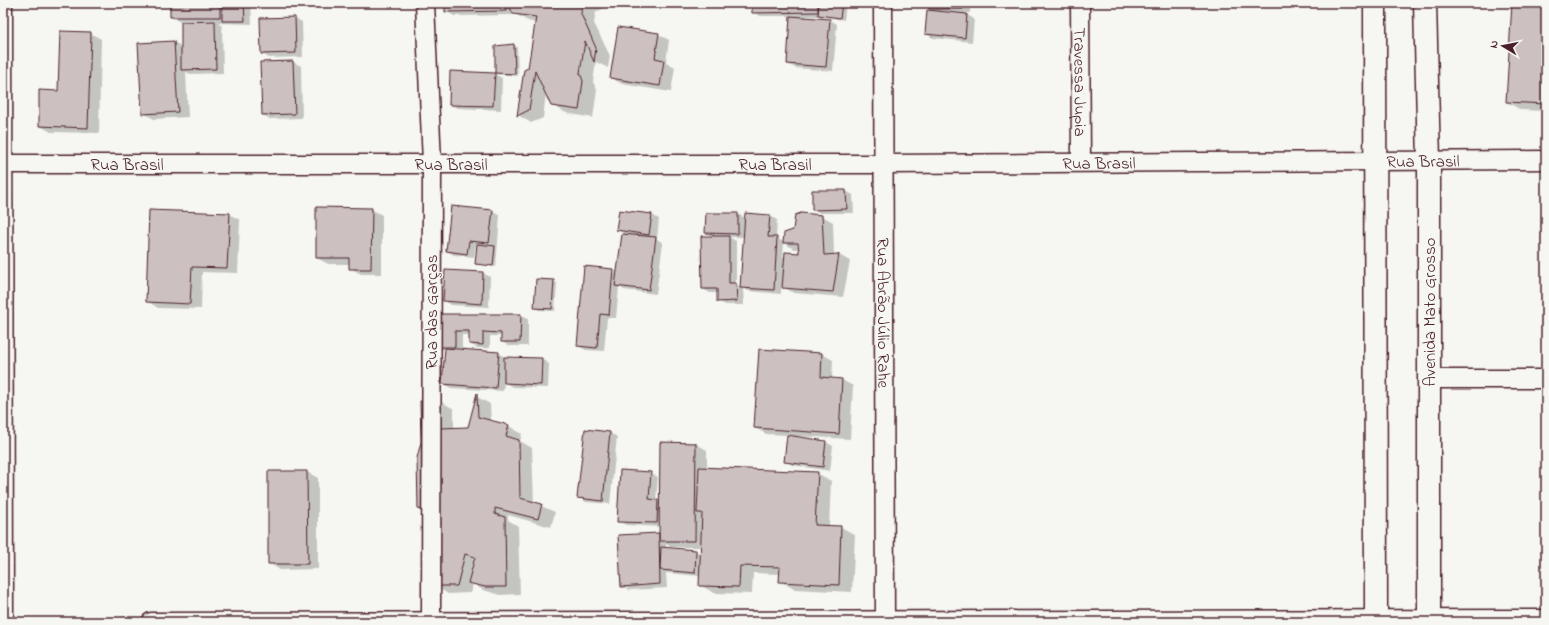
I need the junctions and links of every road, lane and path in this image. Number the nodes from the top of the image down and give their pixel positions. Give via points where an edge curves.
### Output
1 (3, 3) edge
2 (425, 3) edge
3 (883, 3) edge
4 (1080, 3) edge
5 (1375, 3) edge
6 (1425, 3) edge
7 (1546, 160) edge
8 (1081, 161) junction
9 (1375, 161) junction
10 (1429, 161) junction
11 (432, 163) junction
12 (3, 164) edge
13 (883, 164) junction
14 (1429, 379) junction
15 (1546, 379) edge
16 (1546, 619) edge
17 (431, 621) edge
18 (885, 621) edge
19 (1376, 621) edge
20 (1429, 621) edge
21 (4, 622) edge
22 (151, 622) edge

1 - 12 street
2 - 11 street, Rua das Garças
3 - 13 street, Rua Abrão Júlio Rahe
4 - 8 street, Travessa Jupia
5 - 9 main road
6 - 10 main road, Avenida Mato Grosso
7 - 10 street, Rua Brasil
8 - 9 street, Rua Brasil
8 - 13 street, Rua Brasil
9 - 10 street, Rua Brasil
9 - 19 main road
10 - 14 main road, Avenida Mato Grosso
11 - 12 street, Rua Brasil
11 - 13 street, Rua Brasil
11 - 17 street, Rua das Garças
12 - 21 street
13 - 18 street, Rua Abrão Júlio Rahe
14 - 15 street
14 - 20 main road, Avenida Mato Grosso
16 - 20 street
17 - 18 street
17 - 22 street
18 - 19 street
19 - 20 street

